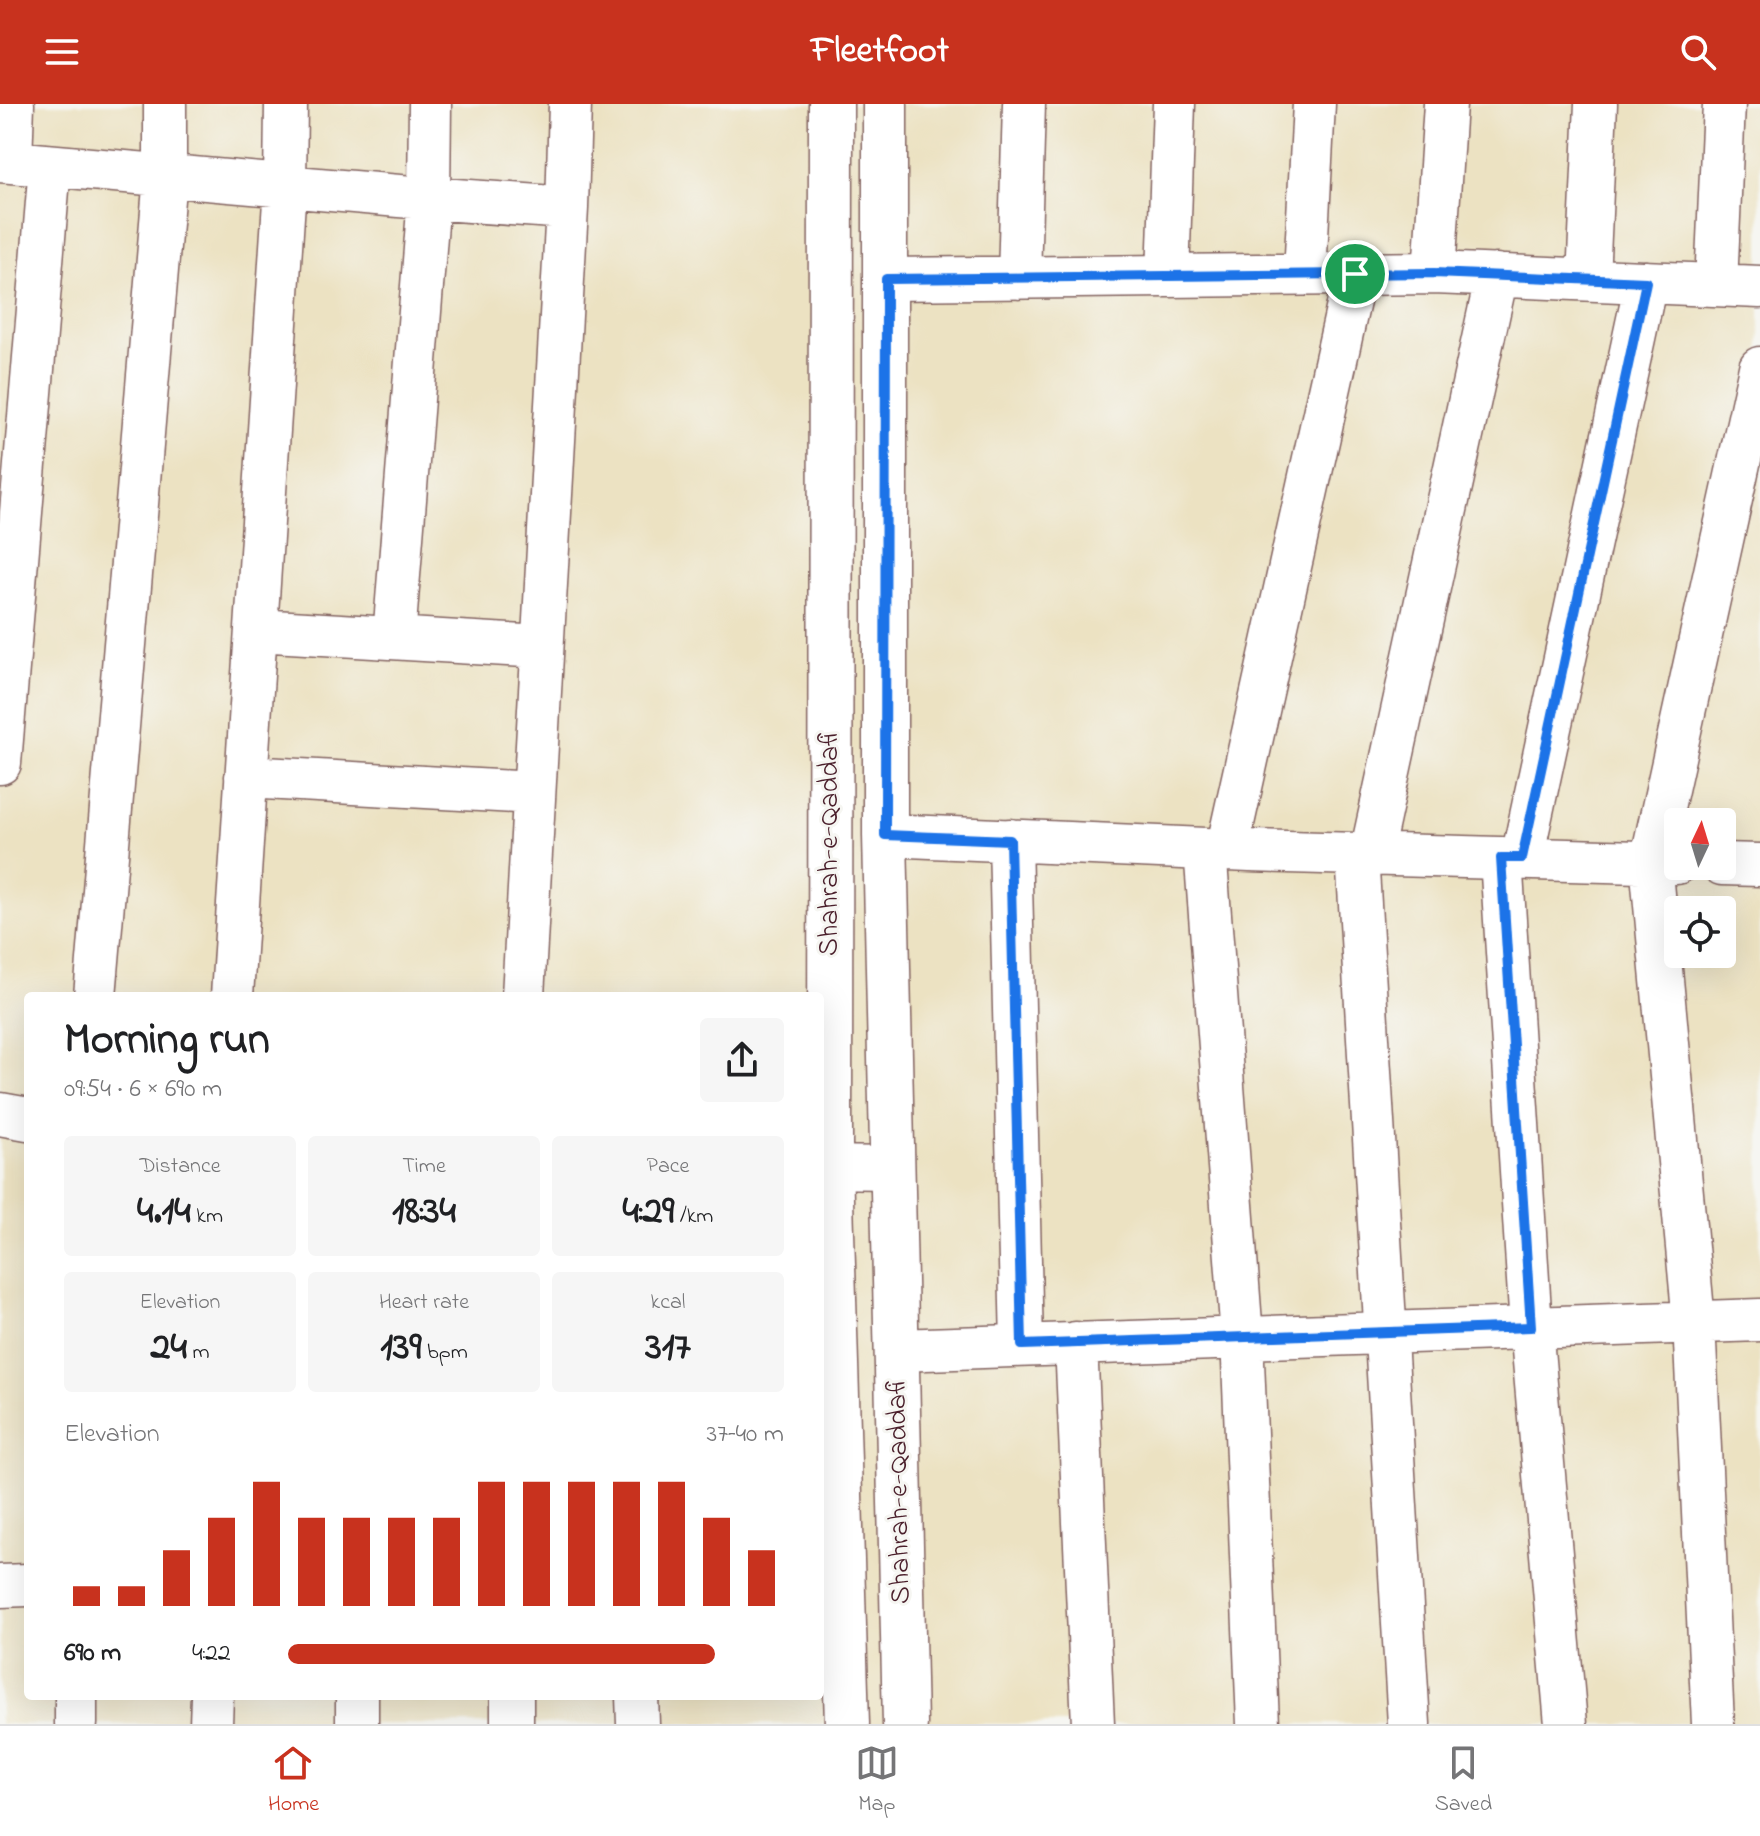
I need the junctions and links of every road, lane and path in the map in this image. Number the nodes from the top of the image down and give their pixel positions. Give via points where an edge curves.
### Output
1 (13, 104) edge
2 (165, 104) edge
3 (286, 104) edge
4 (430, 104) edge
5 (570, 104) edge
6 (831, 104) edge
7 (885, 104) edge
8 (1024, 104) edge
9 (1174, 104) edge
10 (1314, 104) edge
11 (1445, 104) edge
12 (1596, 104) edge
13 (1724, 104) edge
14 (20, 163) edge
15 (165, 176) junction
16 (285, 186) junction
17 (429, 198) junction
18 (567, 208) junction
19 (1434, 273) junction
20 (1305, 274) junction
21 (1355, 274) junction
22 (1497, 275) junction
23 (1168, 276) junction
24 (1019, 278) junction
25 (886, 279) junction
26 (1588, 279) junction
27 (1646, 282) junction
28 (1716, 285) junction
29 (1760, 287) edge
30 (1760, 368) edge
31 (256, 630) junction
32 (394, 638) junction
33 (542, 647) junction
34 (0, 763) edge
35 (246, 777) junction
36 (534, 793) junction
37 (1674, 808) edge
38 (885, 835) junction
39 (1010, 840) junction
40 (1216, 849) junction
41 (1364, 854) junction
42 (1512, 858) junction
43 (1664, 862) edge
44 (1736, 864) edge
45 (1760, 865) edge
46 (1665, 880) edge
47 (95, 992) edge
48 (232, 992) edge
49 (523, 992) edge
50 (0, 1114) edge
51 (24, 1118) edge
52 (825, 1167) edge
53 (892, 1168) junction
54 (1760, 1320) edge
55 (1694, 1322) junction
56 (1531, 1327) junction
57 (1387, 1332) junction
58 (1242, 1337) junction
59 (1076, 1343) junction
60 (1022, 1345) junction
61 (897, 1350) junction
62 (831, 1571) edge
63 (24, 1585) edge
64 (0, 1586) edge
65 (76, 1700) edge
66 (212, 1700) edge
67 (357, 1700) edge
68 (512, 1700) edge
69 (637, 1700) edge
70 (76, 1724) edge
71 (211, 1724) edge
72 (357, 1724) edge
73 (512, 1724) edge
74 (638, 1724) edge
75 (847, 1724) edge
76 (905, 1724) edge
77 (1093, 1724) edge
78 (1258, 1724) edge
79 (1409, 1724) edge
80 (1566, 1724) edge
81 (1713, 1724) edge

1 - 14 street
2 - 15 street
3 - 16 street
4 - 17 street
5 - 18 street
6 - 52 main road, Shahrah-e-Qaddafi
7 - 25 main road, Shahrah-e-Qaddafi
8 - 24 street
9 - 23 street
10 - 20 street
11 - 19 street
12 - 26 street
13 - 28 street
14 - 15 street
14 - 34 street
15 - 16 street
15 - 47 street
16 - 17 street
16 - 31 street
17 - 18 street
17 - 32 street
18 - 33 street
19 - 21 street
19 - 22 street
20 - 21 street
20 - 23 street
21 - 40 street
22 - 26 street
22 - 41 street
23 - 24 street
24 - 25 street
25 - 38 main road, Shahrah-e-Qaddafi
26 - 27 street
27 - 28 street
27 - 42 street
28 - 29 street
30 - 37 street
31 - 32 street
31 - 35 street
32 - 33 street
33 - 36 street
35 - 36 street
35 - 48 street
36 - 49 street
38 - 39 street
38 - 53 main road, Shahrah-e-Qaddafi
39 - 40 street
39 - 60 street
40 - 41 street
40 - 58 street
41 - 42 street
41 - 57 street
42 - 43 street
42 - 56 street
44 - 45 street
46 - 55 street
50 - 51 street
52 - 53 street
52 - 62 main road, Shahrah-e-Qaddafi
53 - 61 main road, Shahrah-e-Qaddafi
54 - 55 street
55 - 56 street
55 - 81 street
56 - 57 street
56 - 80 street
57 - 58 street
57 - 79 street
58 - 59 street
58 - 78 street
59 - 60 street
59 - 77 street
60 - 61 street
61 - 76 main road, Shahrah-e-Qaddafi
62 - 75 main road, Shahrah-e-Qaddafi
63 - 64 street
65 - 70 street
66 - 71 street
67 - 72 street
68 - 73 street
69 - 74 street

